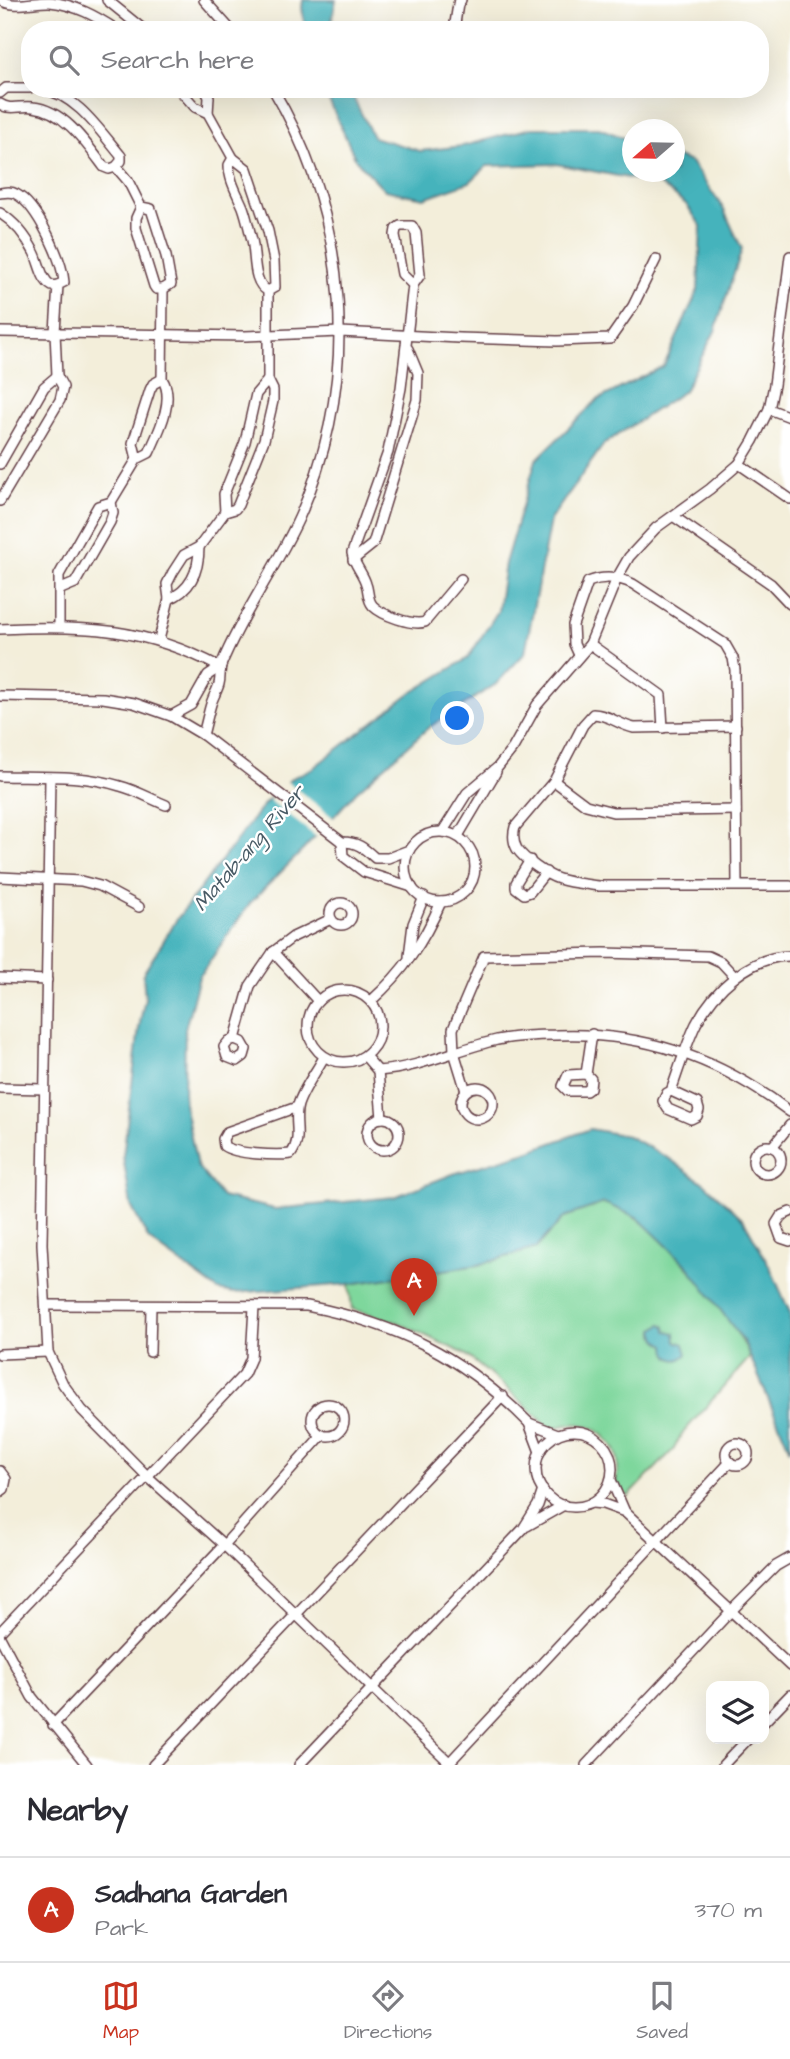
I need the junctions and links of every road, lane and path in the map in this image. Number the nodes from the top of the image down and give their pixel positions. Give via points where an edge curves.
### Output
1 (1, 0) edge
2 (107, 0) edge
3 (204, 0) edge
4 (461, 0) edge
5 (128, 16) junction
6 (104, 21) edge
7 (124, 21) edge
8 (134, 21) edge
9 (223, 21) edge
10 (455, 21) edge
11 (21, 88) edge
12 (0, 93) edge
13 (65, 98) edge
14 (187, 98) edge
15 (209, 98) edge
16 (277, 98) edge
17 (0, 104) edge
18 (208, 113) junction
19 (233, 158) junction
20 (116, 167) junction
21 (0, 193) edge
22 (141, 207) junction
23 (0, 213) edge
24 (790, 256) edge
25 (656, 259) dead end
26 (788, 275) edge
27 (58, 285) junction
28 (413, 285) junction
29 (163, 289) junction
30 (268, 292) junction
31 (0, 332) edge
32 (55, 332) junction
33 (340, 332) junction
34 (162, 334) junction
35 (270, 336) junction
36 (408, 340) junction
37 (779, 348) junction
38 (790, 349) edge
39 (57, 376) junction
40 (162, 379) junction
41 (268, 380) junction
42 (769, 409) junction
43 (790, 417) edge
44 (137, 459) junction
45 (0, 464) edge
46 (739, 464) junction
47 (790, 499) edge
48 (0, 501) edge
49 (111, 502) junction
50 (225, 512) junction
51 (673, 516) junction
52 (199, 547) junction
53 (353, 560) junction
54 (617, 578) junction
55 (461, 579) dead end
56 (61, 589) junction
57 (169, 599) junction
58 (790, 604) edge
59 (59, 627) junction
60 (0, 629) edge
61 (159, 640) junction
62 (590, 644) junction
63 (579, 656) junction
64 (220, 667) junction
65 (0, 696) edge
66 (171, 716) junction
67 (736, 726) junction
68 (663, 728) junction
69 (203, 735) junction
70 (498, 767) junction
71 (0, 776) edge
72 (50, 778) junction
73 (554, 781) junction
74 (166, 805) dead end
75 (736, 810) junction
76 (443, 831) junction
77 (458, 836) junction
78 (342, 842) junction
79 (409, 850) junction
80 (530, 860) junction
81 (546, 872) junction
82 (0, 877) edge
83 (48, 878) junction
84 (737, 886) junction
85 (790, 886) edge
86 (412, 887) junction
87 (424, 897) junction
88 (441, 902) junction
89 (139, 907) dead end
90 (331, 919) dead end
91 (272, 952) junction
92 (790, 956) edge
93 (409, 957) junction
94 (735, 977) junction
95 (0, 978) edge
96 (47, 980) junction
97 (318, 1001) junction
98 (371, 1002) junction
99 (592, 1034) junction
100 (235, 1039) dead end
101 (454, 1052) junction
102 (685, 1053) junction
103 (324, 1056) junction
104 (365, 1056) junction
105 (379, 1071) junction
106 (586, 1074) dead end
107 (0, 1088) edge
108 (44, 1089) junction
109 (466, 1091) dead end
110 (671, 1091) dead end
111 (297, 1107) junction
112 (790, 1112) edge
113 (382, 1118) dead end
114 (790, 1125) edge
115 (772, 1147) dead end
116 (790, 1212) edge
117 (790, 1241) edge
118 (46, 1305) junction
119 (151, 1306) junction
120 (254, 1307) junction
121 (48, 1352) junction
122 (150, 1352) dead end
123 (0, 1354) edge
124 (503, 1396) junction
125 (529, 1423) junction
126 (558, 1434) junction
127 (322, 1436) dead end
128 (540, 1452) junction
129 (730, 1462) dead end
130 (0, 1471) edge
131 (148, 1477) junction
132 (611, 1480) junction
133 (543, 1490) junction
134 (0, 1492) edge
135 (590, 1503) junction
136 (564, 1505) junction
137 (625, 1512) junction
138 (523, 1529) junction
139 (656, 1543) junction
140 (224, 1545) junction
141 (790, 1558) edge
142 (731, 1611) junction
143 (294, 1614) junction
144 (0, 1632) edge
145 (0, 1637) edge
146 (790, 1666) edge
147 (372, 1688) junction
148 (790, 1695) edge
149 (769, 1717) edge
150 (53, 1725) junction
151 (743, 1744) edge
152 (450, 1764) edge
153 (87, 1765) edge
154 (153, 1765) edge
155 (299, 1765) edge
156 (586, 1765) edge
157 (723, 1765) edge

1 - 6 street via 66,5
2 - 5 street
3 - 9 street
4 - 10 street
5 - 7 street
5 - 8 street
11 - 12 street
13 - 20 street via 121,156
14 - 18 street
15 - 18 street
16 - 33 street via 305,150 322,203 333,255
17 - 20 street via 49,110 104,167
18 - 19 street
19 - 30 street via 230,177 244,210 257,280
19 - 30 street via 247,169 268,231 276,278 275,287
20 - 22 street
21 - 27 street via 20,196 45,230 64,277
22 - 29 street via 136,228 154,286
22 - 29 street via 151,209 166,256 171,284
23 - 27 street via 28,241 49,285
24 - 26 street
25 - 36 street via 634,306 610,339
26 - 37 street
27 - 32 street
28 - 28 street via 402,274 395,235 400,226 412,226 416,233 420,275
28 - 36 street
29 - 34 street
30 - 35 street
31 - 32 street
32 - 34 street
32 - 39 street
33 - 35 street
33 - 36 street
33 - 64 street via 336,397 320,462 299,518
34 - 35 street
34 - 40 street
35 - 41 street
36 - 53 street via 388,452
36 - 53 street via 418,373 417,400 373,544
37 - 38 street
37 - 42 street
39 - 45 street via 44,387
39 - 48 street via 63,387 60,400
40 - 44 street via 150,390 133,443
40 - 44 street via 168,395 160,425 149,453
41 - 50 street via 256,394 245,442 224,494
41 - 50 street via 274,395 264,440 238,505
42 - 43 street
42 - 46 street
44 - 49 street
46 - 47 street
46 - 51 street
49 - 56 street via 110,522 75,583
49 - 56 street via 98,506 64,564 59,575
50 - 52 street
51 - 54 street via 643,540
51 - 58 street via 771,584
52 - 57 street via 197,567 185,590
52 - 57 street via 184,555 173,572 167,584
53 - 55 street via 374,608 408,623 425,622
54 - 62 street
54 - 63 street via 588,582 573,625
54 - 67 street via 725,644 735,670
56 - 59 street
57 - 61 street
59 - 60 street
59 - 61 street via 128,632
61 - 64 street
62 - 63 street
62 - 68 street via 661,695
63 - 70 street via 537,705
64 - 66 street via 208,675 191,705
64 - 69 street via 220,682
65 - 66 street via 103,698
66 - 69 street
67 - 68 street
67 - 75 street
68 - 73 street via 624,726 603,714 593,714 583,724
69 - 78 street
70 - 76 street via 467,793
70 - 77 street
71 - 72 street
72 - 74 street via 121,786
72 - 83 street
73 - 75 street via 586,805 613,811
73 - 80 street via 515,827 517,848
75 - 84 street
76 - 77 street
76 - 79 street via 429,833
77 - 88 street via 473,853 474,876 462,894
78 - 79 street via 354,842 375,858
78 - 86 street via 343,856 364,872
79 - 86 street via 405,869
80 - 81 street
80 - 81 street via 516,883 524,894
81 - 84 street via 558,879 598,886
82 - 83 street
83 - 89 street via 100,886
83 - 96 street
84 - 85 street
86 - 87 street
87 - 88 street
87 - 93 street via 413,924
88 - 93 street via 421,946
90 - 91 street
91 - 97 street
91 - 100 street via 250,986
92 - 94 street via 758,962
93 - 98 street
94 - 101 street via 708,956 488,954 456,1018
94 - 102 street via 704,1011
95 - 96 street
96 - 108 street
97 - 98 street via 339,990 351,990
97 - 103 street via 308,1024 315,1048
98 - 104 street via 381,1024 374,1048
99 - 101 street via 519,1036
99 - 102 street
99 - 106 street
101 - 105 street via 407,1068
101 - 109 street
102 - 110 street
102 - 112 street via 741,1077
103 - 104 street via 345,1063
103 - 111 street
104 - 105 street
105 - 113 street
107 - 108 street
108 - 118 street
111 - 111 street via 227,1132 224,1146 250,1153 291,1154 299,1128
114 - 115 street
116 - 117 street via 776,1224 781,1238
118 - 119 street
118 - 121 street
119 - 120 street
119 - 122 street
120 - 124 street via 307,1306 394,1329 473,1372
120 - 131 street via 251,1358 244,1374
121 - 123 street
121 - 131 street via 70,1397
124 - 125 street
124 - 143 street
125 - 126 street
125 - 128 street
126 - 128 street
126 - 132 street via 579,1431 599,1440 611,1458
127 - 140 street
128 - 133 street via 537,1478
129 - 139 street
130 - 134 street via 6,1479
131 - 140 street
131 - 144 street
132 - 135 street via 604,1493
132 - 137 street
133 - 136 street
133 - 138 street
135 - 136 street
135 - 137 street
136 - 138 street
137 - 139 street
138 - 147 street
139 - 142 street
139 - 152 street
140 - 143 street
140 - 150 street
141 - 142 street
142 - 146 street
142 - 156 street
143 - 147 street
143 - 154 street
145 - 150 street via 32,1697
147 - 152 street
147 - 155 street
148 - 149 street
150 - 153 street
151 - 157 street

